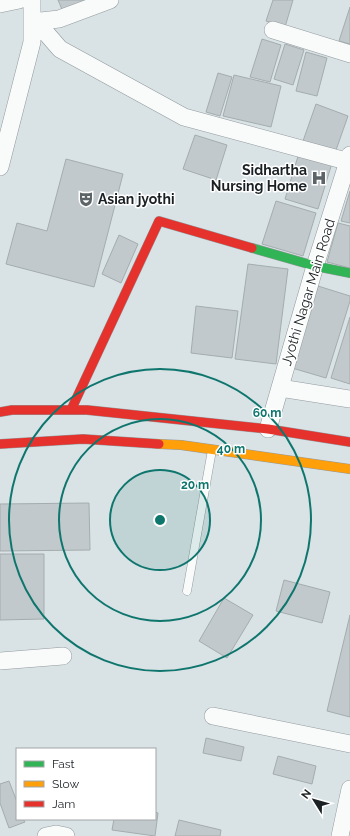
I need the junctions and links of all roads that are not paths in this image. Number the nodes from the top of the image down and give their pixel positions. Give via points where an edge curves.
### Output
1 (19, 0) edge
2 (32, 0) edge
3 (110, 0) edge
4 (0, 4) edge
5 (32, 22) junction
6 (273, 30) dead end
7 (350, 54) edge
8 (349, 160) edge
9 (0, 167) edge
10 (315, 266) junction
11 (350, 273) edge
12 (280, 388) junction
13 (350, 399) edge
14 (71, 410) junction
15 (0, 412) edge
16 (268, 429) junction
17 (350, 442) edge
18 (0, 444) edge
19 (212, 449) junction
20 (350, 470) edge
21 (187, 592) dead end
22 (63, 656) dead end
23 (0, 661) edge
24 (213, 716) dead end
25 (350, 744) edge
26 (350, 789) edge
27 (46, 836) edge
28 (66, 836) edge
29 (340, 836) edge

1 - 4 street
2 - 5 street
3 - 5 street via 59,19
5 - 8 street via 48,34 60,49 184,117
5 - 9 street via 32,42
6 - 7 street
8 - 10 street, Jyothi Nagar Main Road
10 - 11 main road
10 - 12 street, Jyothi Nagar Main Road
10 - 14 main road via 160,221
12 - 13 street
12 - 16 street, Jyothi Nagar Main Road
14 - 15 main road
14 - 16 main road
16 - 17 main road
18 - 19 main road via 83,439
19 - 20 main road
19 - 21 lane
22 - 23 street
24 - 25 street
26 - 29 street
27 - 28 street

